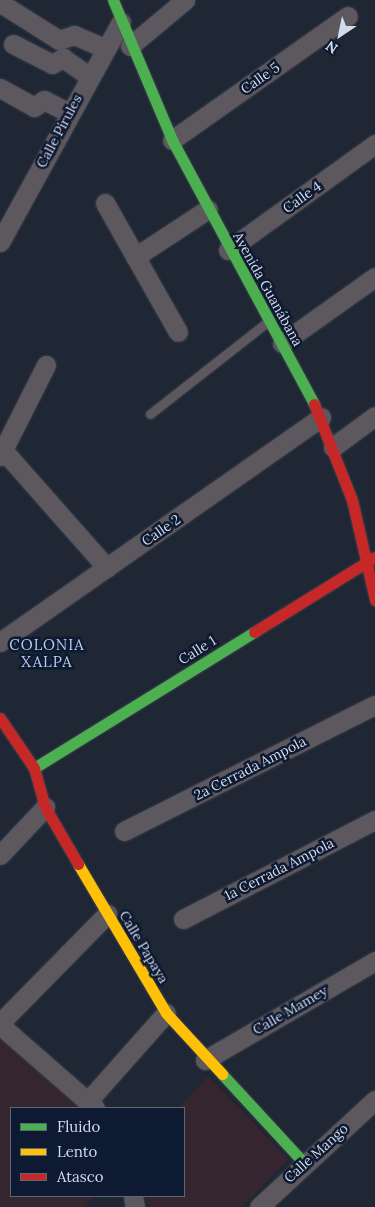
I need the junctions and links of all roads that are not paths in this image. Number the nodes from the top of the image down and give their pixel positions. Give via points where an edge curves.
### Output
1 (113, 0) edge
2 (185, 0) edge
3 (2, 4) dead end
4 (348, 16) dead end
5 (121, 22) junction
6 (13, 44) dead end
7 (130, 46) junction
8 (104, 48) junction
9 (89, 76) junction
10 (0, 88) edge
11 (68, 113) junction
12 (172, 140) junction
13 (375, 144) edge
14 (105, 203) dead end
15 (208, 209) junction
16 (0, 242) edge
17 (228, 250) junction
18 (135, 256) junction
19 (375, 277) edge
20 (268, 321) junction
21 (178, 332) dead end
22 (282, 343) junction
23 (46, 365) dead end
24 (150, 414) dead end
25 (375, 416) edge
26 (321, 417) junction
27 (333, 447) junction
28 (1, 453) edge
29 (370, 560) edge
30 (107, 568) junction
31 (375, 600) edge
32 (0, 642) edge
33 (375, 705) edge
34 (0, 718) edge
35 (34, 768) junction
36 (45, 806) junction
37 (375, 820) edge
38 (124, 832) dead end
39 (0, 855) edge
40 (107, 914) junction
41 (183, 919) dead end
42 (375, 961) edge
43 (166, 1013) junction
44 (0, 1024) edge
45 (205, 1060) junction
46 (375, 1100) edge
47 (91, 1105) edge
48 (304, 1163) junction
49 (259, 1207) edge

1 - 5 street, Avenida Guanábana
2 - 7 street
3 - 8 street via 58,40 74,35
4 - 12 street, Calle 5
5 - 7 street, Avenida Guanábana
5 - 8 street, Calle Pirules
6 - 9 street via 52,64 63,58
7 - 12 street, Avenida Guanábana
8 - 9 street, Calle Pirules
9 - 11 street, Calle Pirules
10 - 11 street via 34,107 44,100
11 - 16 street, Calle Pirules
12 - 15 street, Avenida Guanábana
13 - 17 street, Calle 4
14 - 18 street
15 - 17 street, Avenida Guanábana
15 - 18 street
17 - 20 street, Avenida Guanábana
18 - 21 street
19 - 22 street
20 - 22 street, Avenida Guanábana
20 - 24 lane
22 - 26 street, Avenida Guanábana
23 - 28 street
25 - 27 street
26 - 27 street, Avenida Guanábana
26 - 30 street, Calle 2
27 - 29 street, Avenida Guanábana
28 - 30 street
29 - 31 street, Avenida Guanábana
29 - 35 street, Calle 1
30 - 32 street, Calle 2
33 - 38 street, 2a Cerrada Ampola
34 - 35 street, Calle Papaya
35 - 36 street, Calle Papaya
36 - 39 street
36 - 40 street, Calle Papaya
37 - 41 street, 1a Cerrada Ampola
40 - 43 street, Calle Papaya
40 - 44 street
42 - 45 street, Calle Mamey
43 - 45 street, Calle Papaya
43 - 47 street
44 - 47 street
45 - 48 street, Calle Papaya
46 - 48 street, Calle Mango
48 - 49 street, Calle Mango

